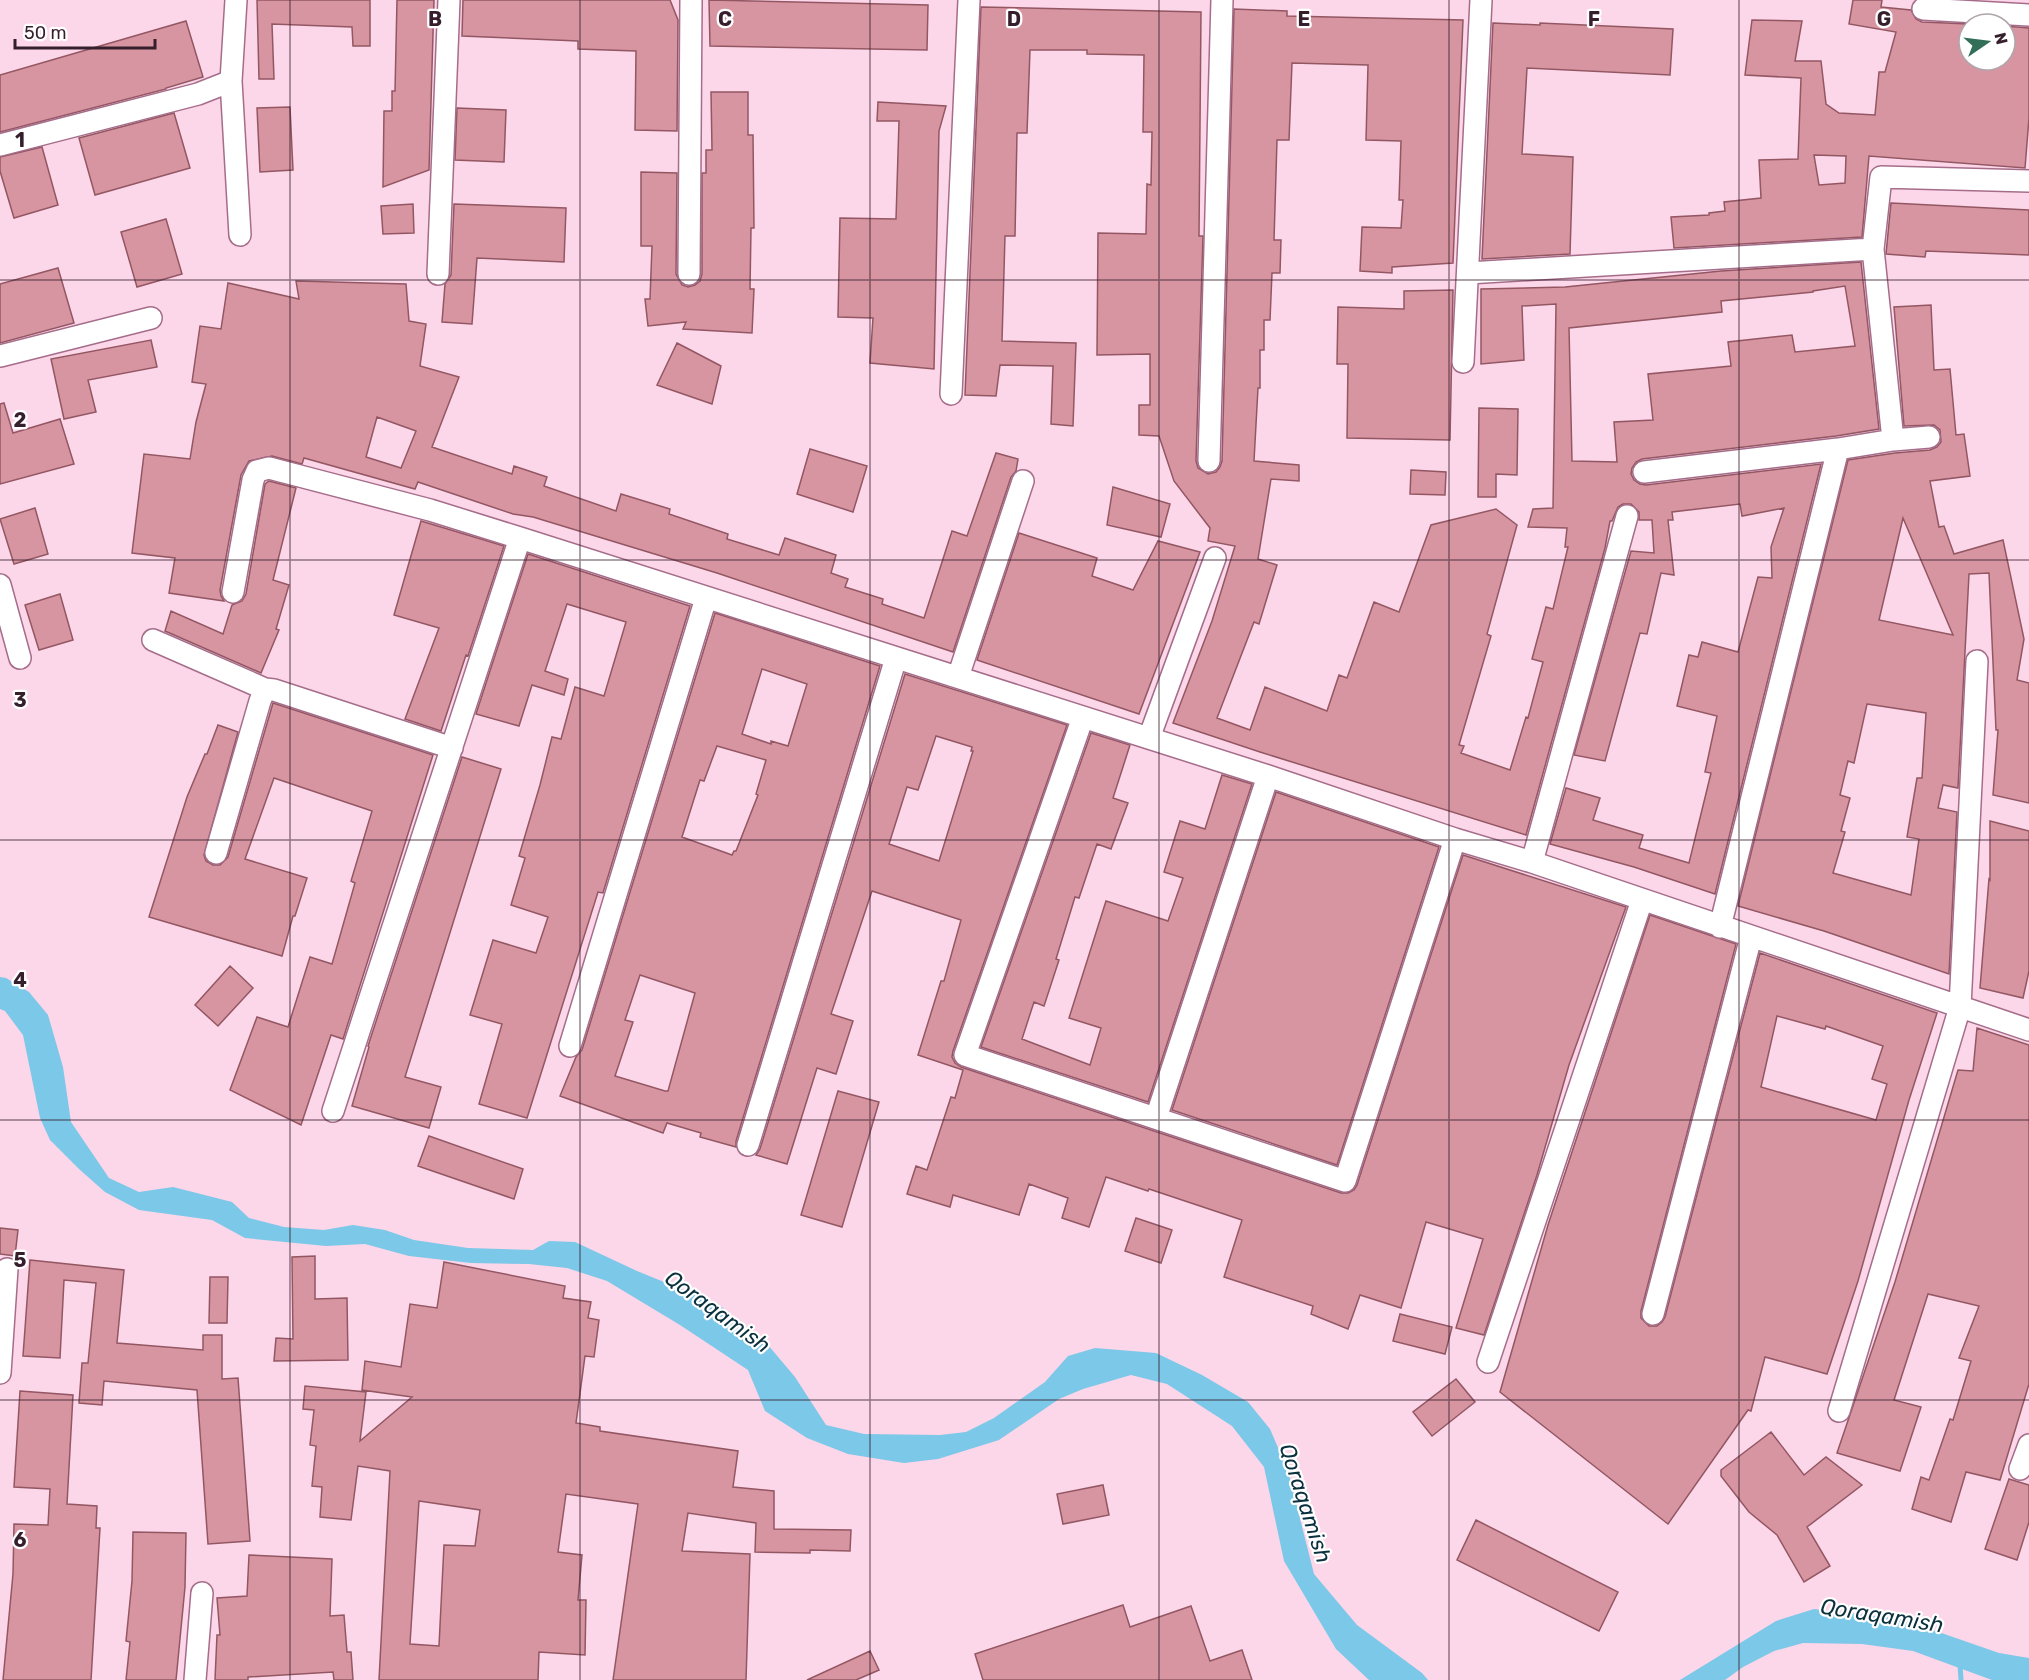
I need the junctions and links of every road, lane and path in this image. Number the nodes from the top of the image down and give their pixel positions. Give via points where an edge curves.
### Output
1 (236, 0) edge
2 (449, 0) edge
3 (691, 0) edge
4 (969, 0) edge
5 (1222, 0) edge
6 (1481, 0) edge
7 (1923, 9) dead end
8 (2029, 15) edge
9 (231, 81) junction
10 (0, 145) edge
11 (2029, 181) edge
12 (240, 235) dead end
13 (1873, 249) junction
14 (1468, 273) junction
15 (438, 274) dead end
16 (689, 274) dead end
17 (151, 318) dead end
18 (0, 356) edge
19 (1463, 362) dead end
20 (951, 394) dead end
21 (1929, 437) dead end
22 (1893, 440) junction
23 (1838, 449) junction
24 (1209, 461) dead end
25 (1644, 472) dead end
26 (1023, 481) dead end
27 (1627, 516) dead end
28 (520, 538) junction
29 (1215, 558) dead end
30 (0, 585) edge
31 (233, 592) dead end
32 (706, 598) junction
33 (153, 640) dead end
34 (20, 658) dead end
35 (896, 658) junction
36 (1977, 662) dead end
37 (958, 677) junction
38 (265, 689) junction
39 (1083, 717) junction
40 (1149, 738) junction
41 (452, 748) junction
42 (1268, 776) junction
43 (1455, 839) junction
44 (216, 853) dead end
45 (1532, 862) junction
46 (1642, 900) junction
47 (1720, 927) junction
48 (1751, 937) junction
49 (1960, 1007) junction
50 (2029, 1030) edge
51 (570, 1046) dead end
52 (333, 1111) dead end
53 (1156, 1118) junction
54 (748, 1145) dead end
55 (7, 1269) dead end
56 (1653, 1314) dead end
57 (1488, 1362) dead end
58 (0, 1373) edge
59 (1839, 1412) dead end
60 (2029, 1445) edge
61 (2020, 1469) dead end
62 (202, 1593) dead end
63 (195, 1680) edge

1 - 9 street
2 - 15 street
3 - 16 street
4 - 20 street
5 - 24 street
6 - 14 street
7 - 8 street
9 - 10 street via 198,94
9 - 12 street
11 - 13 street via 1881,177
13 - 14 street
13 - 22 street
14 - 19 street
17 - 18 street
21 - 22 street
22 - 23 street
23 - 25 street
23 - 47 street
26 - 37 street
27 - 45 street
28 - 31 street via 269,468 257,471 253,480
28 - 32 street
28 - 41 street
29 - 40 street
30 - 34 street
32 - 35 street
32 - 51 street
33 - 38 street
35 - 37 street
35 - 54 street
36 - 49 street
37 - 39 street
38 - 41 street
38 - 44 street
39 - 40 street
39 - 53 street via 965,1055
40 - 42 street
41 - 52 street
42 - 43 street
42 - 53 street
43 - 45 street
43 - 53 street via 1345,1181
45 - 46 street
46 - 47 street
46 - 57 street
47 - 48 street
48 - 49 street
48 - 56 street
49 - 50 street
49 - 59 street
55 - 58 street
60 - 61 street
62 - 63 street

